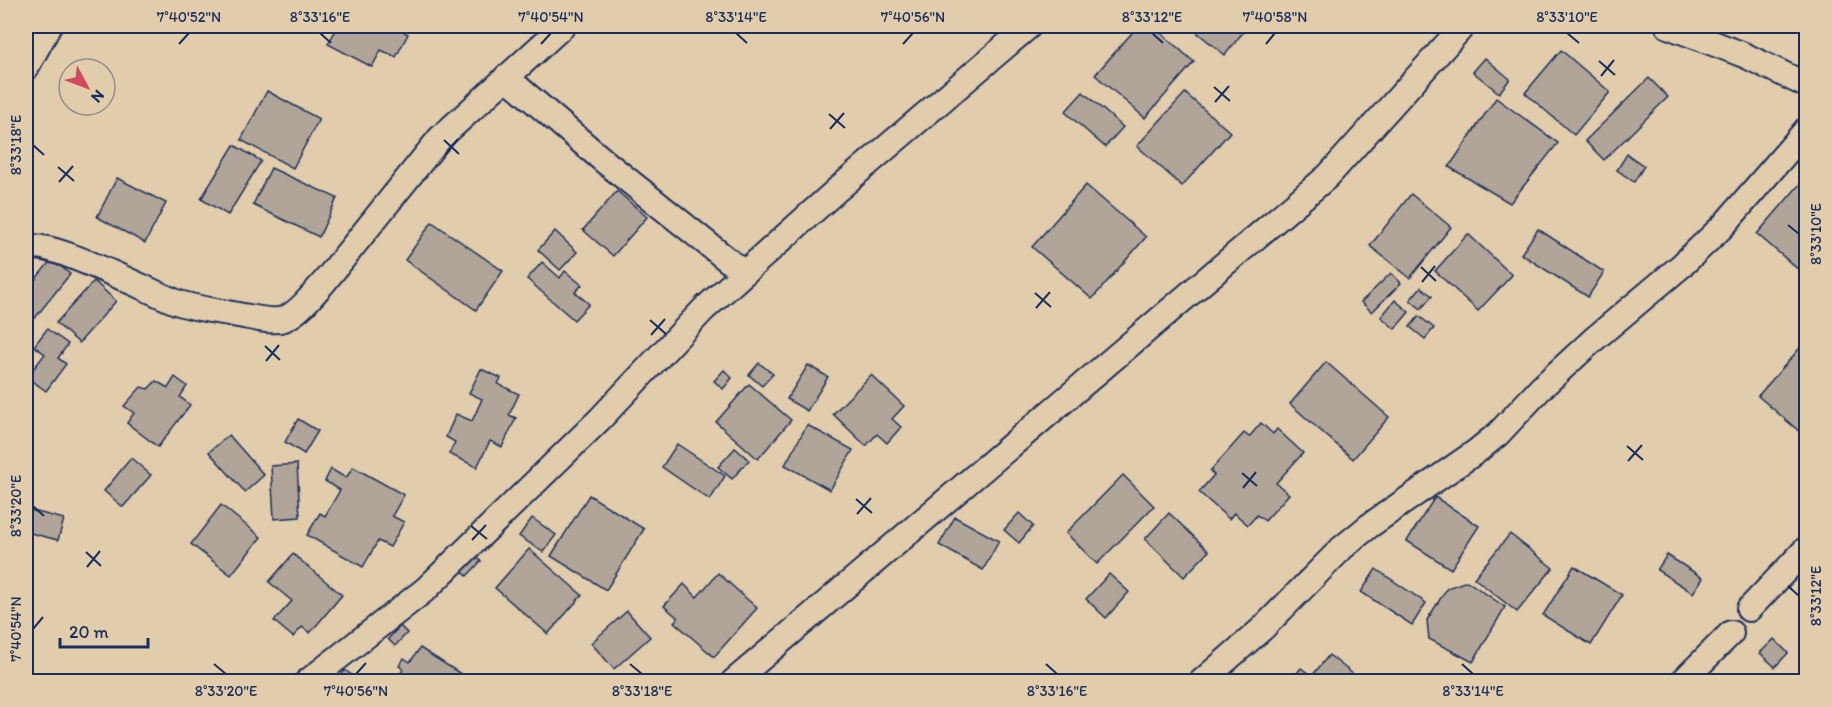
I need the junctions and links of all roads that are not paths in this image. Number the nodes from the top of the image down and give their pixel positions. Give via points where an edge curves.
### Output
1 (49, 26) edge
2 (563, 26) edge
3 (1029, 26) edge
4 (1463, 26) edge
5 (1668, 26) edge
6 (26, 68) edge
7 (506, 77) junction
8 (1806, 85) edge
9 (1806, 130) edge
10 (26, 249) edge
11 (744, 273) junction
12 (1806, 549) edge
13 (1749, 609) dead end
14 (1731, 633) dead end
15 (307, 681) edge
16 (733, 681) edge
17 (1201, 681) edge
18 (1682, 681) edge

1 - 6 street
2 - 7 street
3 - 11 street
4 - 16 street via 1328,176
5 - 8 street via 1744,55
7 - 10 street via 440,138 325,281 284,319 247,317 180,303 69,255 40,246
7 - 11 street
9 - 17 street via 1723,226 1542,387 1498,434 1360,533 1263,628
11 - 15 street via 426,589
12 - 13 street
14 - 18 street

